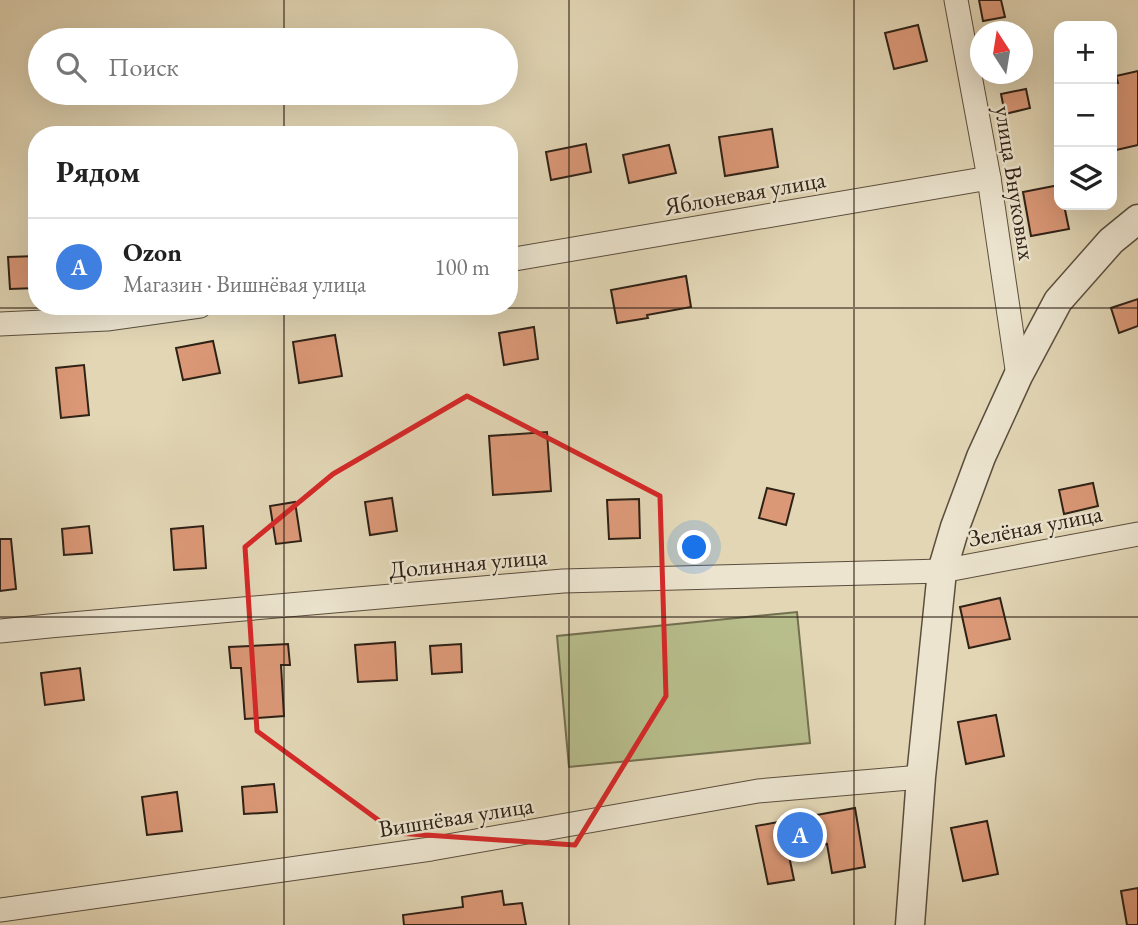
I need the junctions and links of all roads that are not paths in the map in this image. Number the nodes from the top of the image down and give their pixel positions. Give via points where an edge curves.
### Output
1 (956, 0) edge
2 (989, 178) junction
3 (1138, 219) edge
4 (518, 258) edge
5 (136, 315) edge
6 (0, 324) edge
7 (1018, 376) junction
8 (1138, 534) edge
9 (942, 570) junction
10 (0, 632) edge
11 (921, 777) junction
12 (0, 910) edge
13 (910, 925) edge

1 - 2 street, улица Внуковых
2 - 4 street, Яблоневая улица
2 - 7 street, улица Внуковых
3 - 7 street via 1111,241 1058,301
5 - 6 street
7 - 9 street via 981,457
8 - 9 street, Зелёная улица
9 - 10 street, Долинная улица via 563,581
9 - 11 street
11 - 12 street, Вишнёвая улица via 758,791 431,849
11 - 13 street

